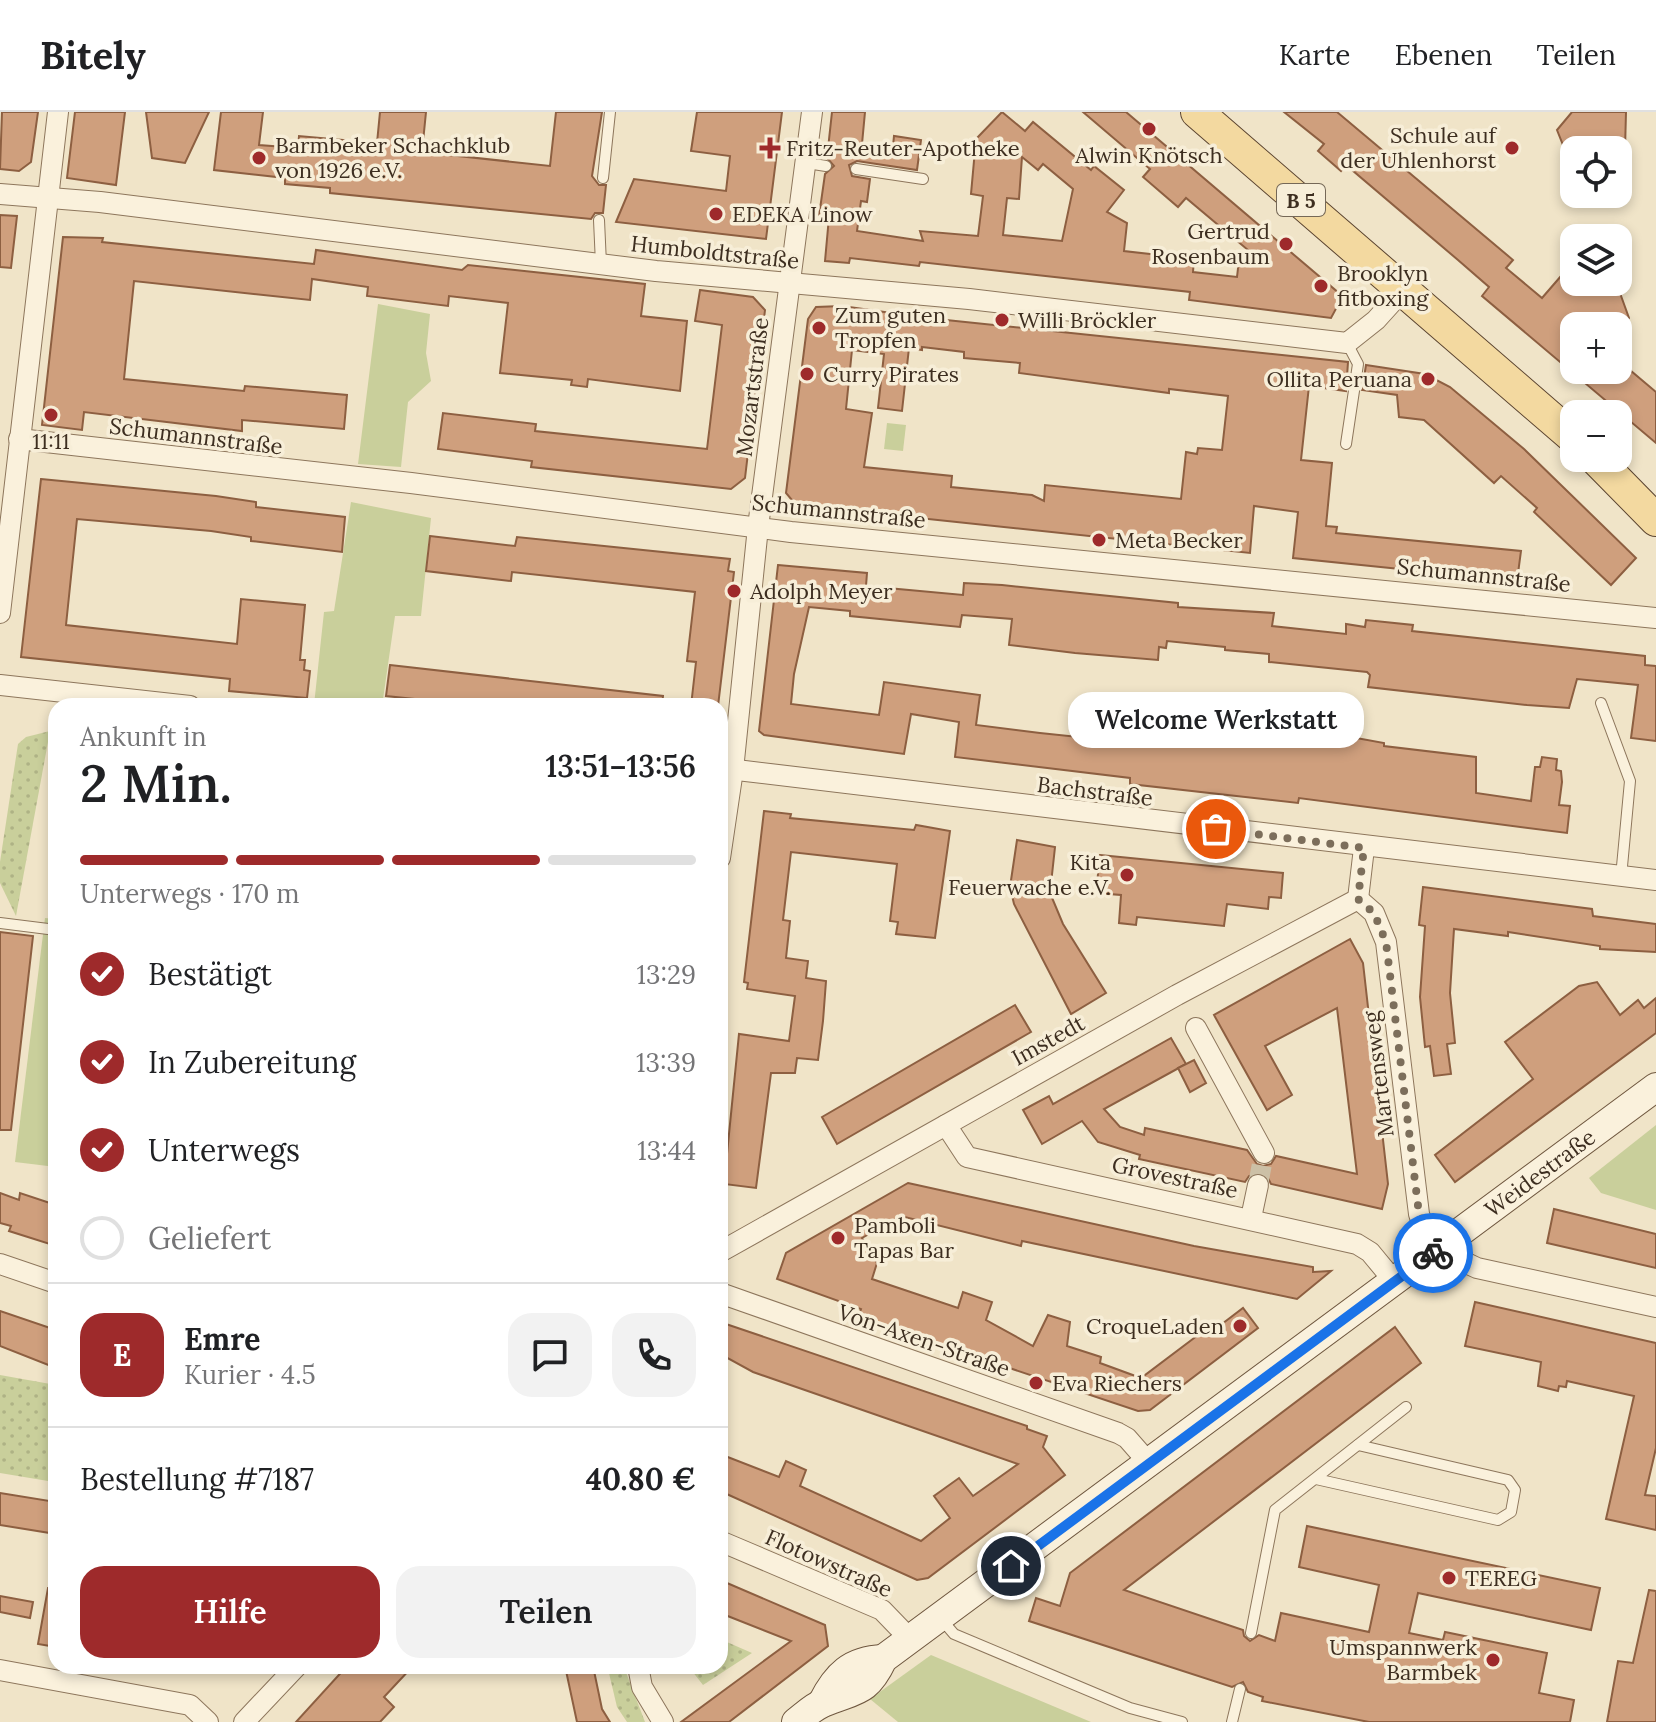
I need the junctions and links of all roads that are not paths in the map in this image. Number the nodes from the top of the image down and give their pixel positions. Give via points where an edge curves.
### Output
1 (58, 112) edge
2 (610, 112) edge
3 (812, 112) edge
4 (1197, 112) edge
5 (856, 169) dead end
6 (603, 178) dead end
7 (923, 179) dead end
8 (0, 194) edge
9 (49, 200) junction
10 (599, 220) dead end
11 (601, 264) junction
12 (789, 285) junction
13 (1404, 289) junction
14 (1347, 343) junction
15 (1560, 426) edge
16 (19, 439) junction
17 (1346, 444) dead end
18 (1609, 472) edge
19 (1656, 520) edge
20 (758, 527) junction
21 (0, 613) edge
22 (1656, 618) edge
23 (0, 685) edge
24 (118, 698) edge
25 (1601, 703) dead end
26 (728, 754) edge
27 (728, 769) edge
28 (1364, 848) junction
29 (1621, 877) junction
30 (1656, 880) edge
31 (1358, 899) junction
32 (0, 923) edge
33 (48, 929) edge
34 (1196, 1028) dead end
35 (1656, 1087) edge
36 (946, 1125) junction
37 (1264, 1153) tunnel mouth
38 (1258, 1185) tunnel mouth
39 (1251, 1218) junction
40 (1442, 1246) junction
41 (728, 1248) edge
42 (0, 1264) edge
43 (48, 1280) edge
44 (1394, 1281) junction
45 (728, 1296) edge
46 (1656, 1307) edge
47 (1406, 1407) dead end
48 (1358, 1445) junction
49 (1148, 1462) junction
50 (1316, 1479) junction
51 (728, 1544) edge
52 (941, 1618) junction
53 (1251, 1633) dead end
54 (911, 1640) junction
55 (0, 1670) edge
56 (289, 1674) edge
57 (640, 1674) edge
58 (1240, 1689) dead end
59 (208, 1722) edge
60 (244, 1722) edge
61 (663, 1722) edge
62 (796, 1722) edge
63 (1182, 1722) edge
64 (1232, 1722) edge

1 - 9 street
2 - 6 lane
3 - 12 street, Mozartstraße via 816,165
4 - 13 main road, B 5
5 - 7 lane
8 - 9 street, Humboldtstraße
9 - 11 street, Humboldtstraße
9 - 16 street
10 - 11 lane
11 - 12 street, Humboldtstraße
12 - 14 street, Humboldtstraße via 969,299
12 - 20 street, Mozartstraße
13 - 14 street
13 - 15 main road, B 5
14 - 17 lane via 1358,364
16 - 20 street, Schumannstraße via 413,475
16 - 21 street
18 - 19 main road
20 - 22 street, Schumannstraße
20 - 26 street, Mozartstraße
23 - 24 street
25 - 29 lane via 1630,781
27 - 28 street, Bachstraße
28 - 29 street, Bachstraße
28 - 31 street
29 - 30 street, Bachstraße
31 - 36 street, Imstedt
31 - 40 street, Martensweg via 1374,913 1386,942 1419,1214
32 - 33 lane
34 - 37 street
35 - 40 street, Weidestraße
36 - 39 street, Grovestraße via 967,1157
36 - 41 street, Imstedt
38 - 39 street
39 - 44 street, Grovestraße via 1357,1244
40 - 44 street, Weidestraße
40 - 46 street via 1477,1268
42 - 43 street
44 - 49 street, Weidestraße
45 - 49 street, Von-Axen-Straße via 1118,1433
47 - 48 lane
48 - 50 lane
48 - 50 lane via 1508,1480 1515,1490 1511,1512 1498,1520
49 - 52 street, Weidestraße
50 - 53 lane via 1275,1510
51 - 54 street, Flotowstraße via 882,1610
52 - 54 street, Weidestraße
52 - 63 lane via 954,1634 1130,1708
54 - 62 street, Weidestraße via 883,1659 874,1677 848,1697 822,1703
55 - 59 street via 190,1705
56 - 60 street
57 - 61 street
58 - 64 lane

